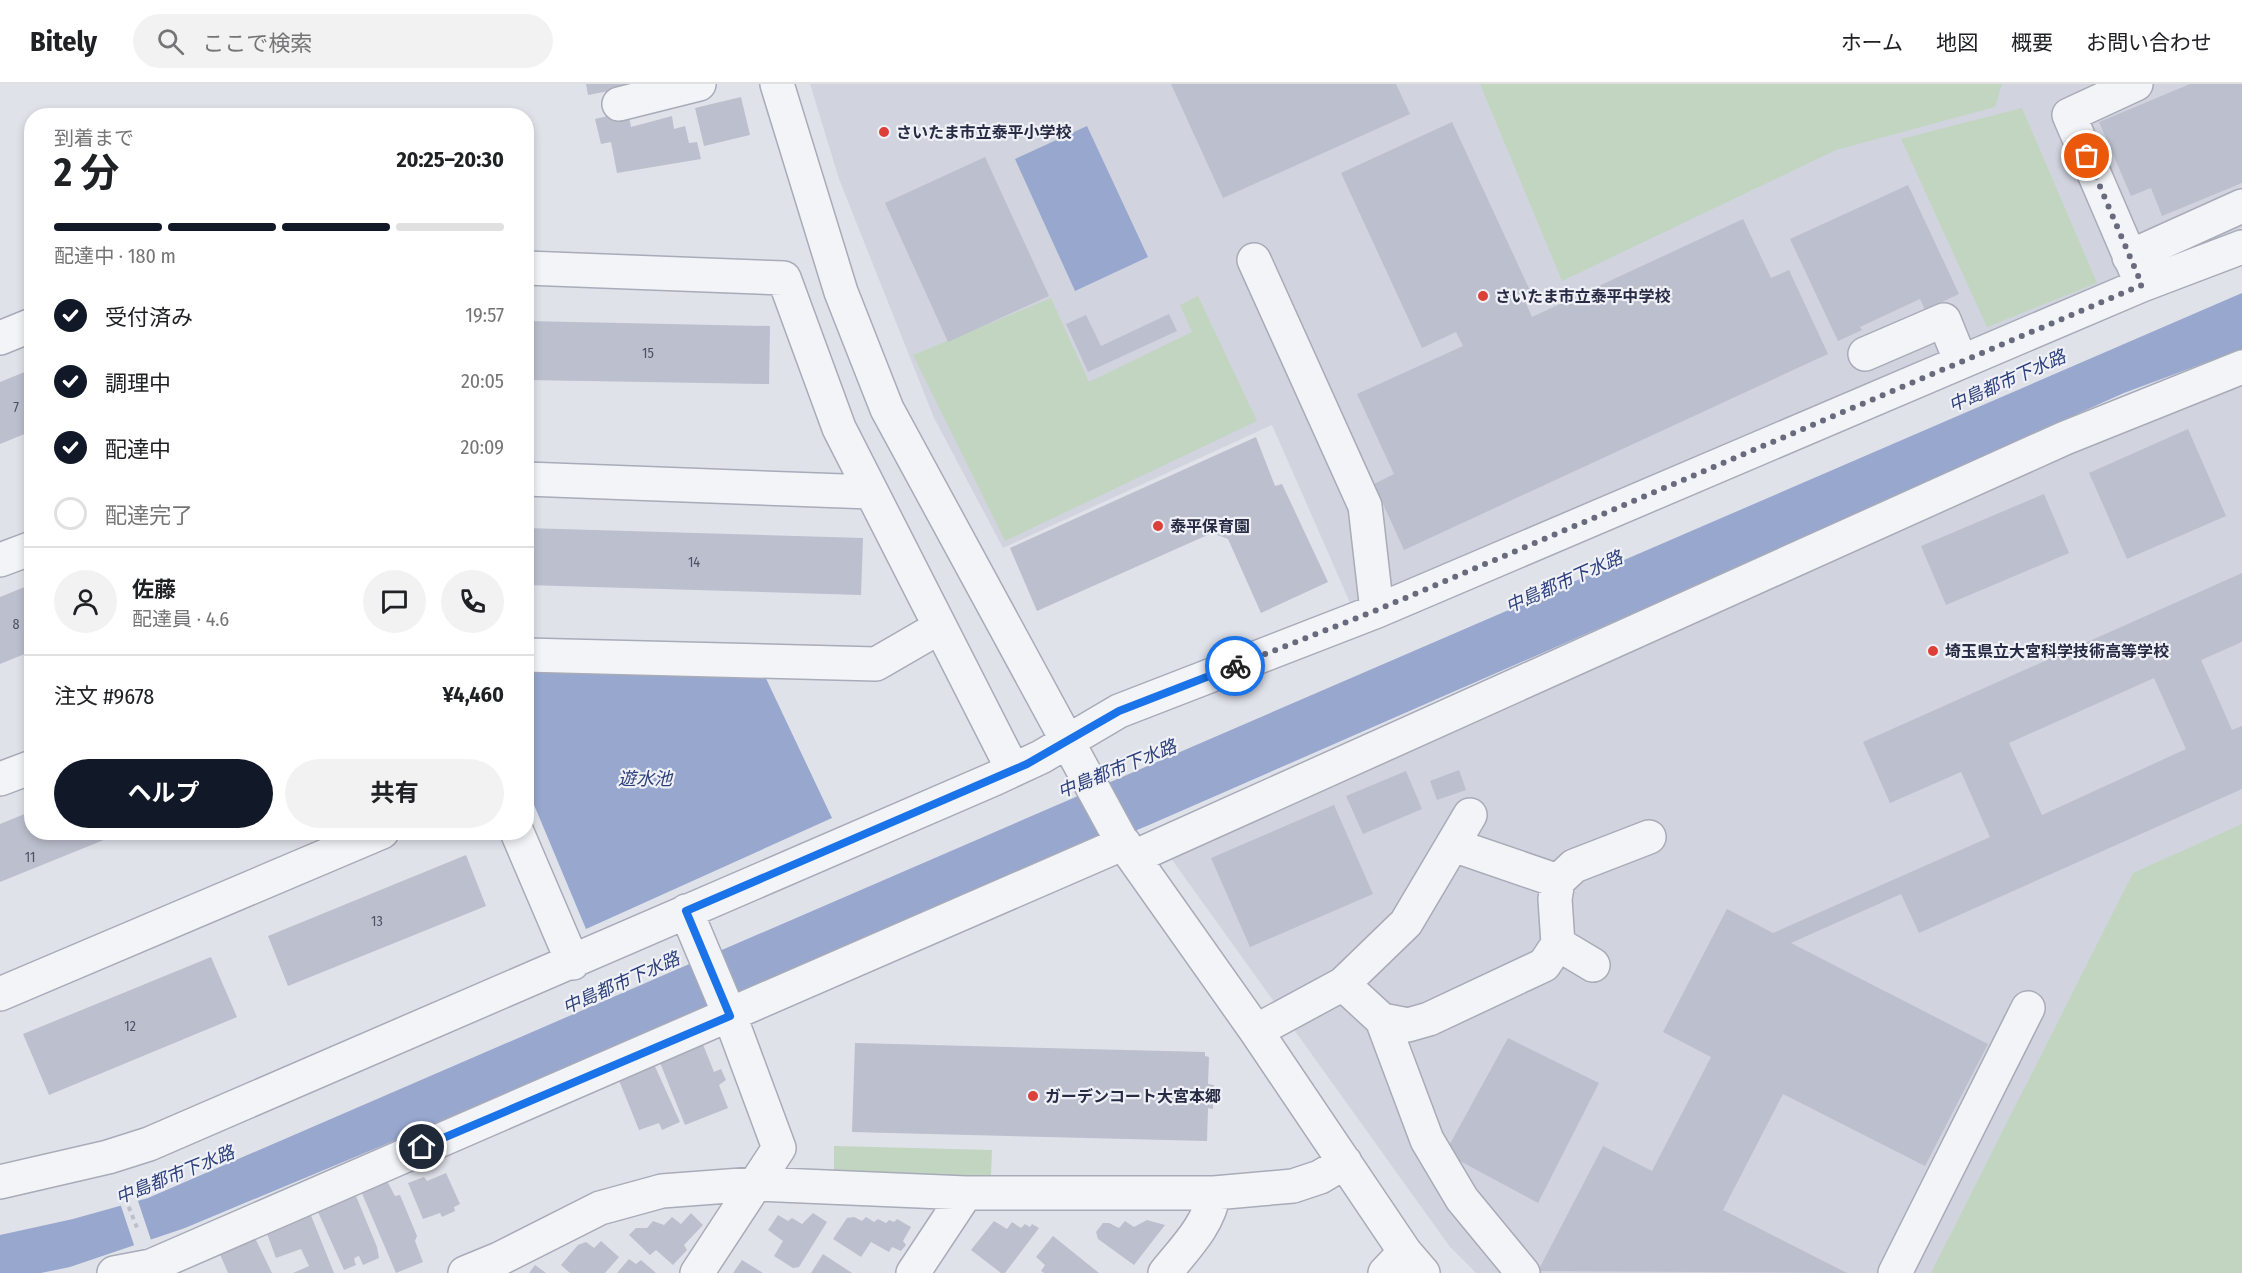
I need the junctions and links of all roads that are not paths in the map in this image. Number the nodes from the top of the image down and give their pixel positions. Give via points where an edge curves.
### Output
1 (699, 84) edge
2 (777, 84) edge
3 (2136, 84) edge
4 (618, 104) dead end
5 (2242, 206) edge
6 (2242, 247) edge
7 (1254, 260) dead end
8 (534, 268) edge
9 (2136, 271) junction
10 (24, 328) edge
11 (0, 338) edge
12 (1865, 354) dead end
13 (1962, 362) junction
14 (2242, 367) edge
15 (534, 479) edge
16 (871, 492) junction
17 (24, 551) edge
18 (0, 560) edge
19 (1377, 610) junction
20 (940, 627) junction
21 (534, 655) edge
22 (1075, 756) junction
23 (24, 770) edge
24 (1013, 770) junction
25 (0, 779) edge
26 (1470, 815) dead end
27 (1649, 837) dead end
28 (363, 840) edge
29 (521, 840) edge
30 (1453, 845) junction
31 (1127, 847) junction
32 (1558, 881) junction
33 (692, 925) junction
34 (1558, 944) junction
35 (573, 963) junction
36 (1593, 965) dead end
37 (1343, 984) junction
38 (0, 994) edge
39 (724, 1002) junction
40 (2028, 1008) dead end
41 (1382, 1020) junction
42 (1256, 1031) junction
43 (1345, 1162) junction
44 (0, 1182) edge
45 (755, 1184) junction
46 (966, 1193) junction
47 (1214, 1194) junction
48 (150, 1264) edge
49 (1404, 1266) edge
50 (114, 1273) edge
51 (465, 1273) edge
52 (697, 1273) edge
53 (913, 1273) edge
54 (1165, 1273) edge
55 (1523, 1273) edge
56 (1895, 1273) edge

1 - 4 street
2 - 22 street via 841,292 887,409
3 - 9 street via 2069,115
5 - 9 street
6 - 9 street
7 - 19 street via 1365,506
8 - 16 street via 784,278 839,428
9 - 13 street
10 - 11 street
12 - 13 street via 1944,320
13 - 19 street
14 - 31 street via 2065,438
15 - 16 street
16 - 20 street
17 - 18 street
19 - 22 street via 1119,711
20 - 21 street via 876,664
20 - 24 street
22 - 24 street
22 - 31 street
23 - 25 street
24 - 33 street
26 - 30 street
27 - 32 street via 1574,866
28 - 38 street
29 - 35 street
30 - 32 street
30 - 37 street via 1406,923
31 - 39 street
31 - 42 street
32 - 34 street
33 - 35 street
33 - 39 street
34 - 36 street
34 - 41 street via 1544,965 1429,1019 1408,1025
35 - 44 street via 149,1144
37 - 41 street
37 - 42 street
39 - 45 street via 779,1148
39 - 48 street
40 - 56 street
41 - 55 street via 1427,1140 1462,1199
42 - 43 street
43 - 47 street via 1320,1177 1293,1186
43 - 49 street
45 - 46 street
45 - 51 street via 662,1191 600,1208
45 - 52 street
46 - 47 street
46 - 53 street
47 - 54 street via 1205,1223
48 - 50 street

